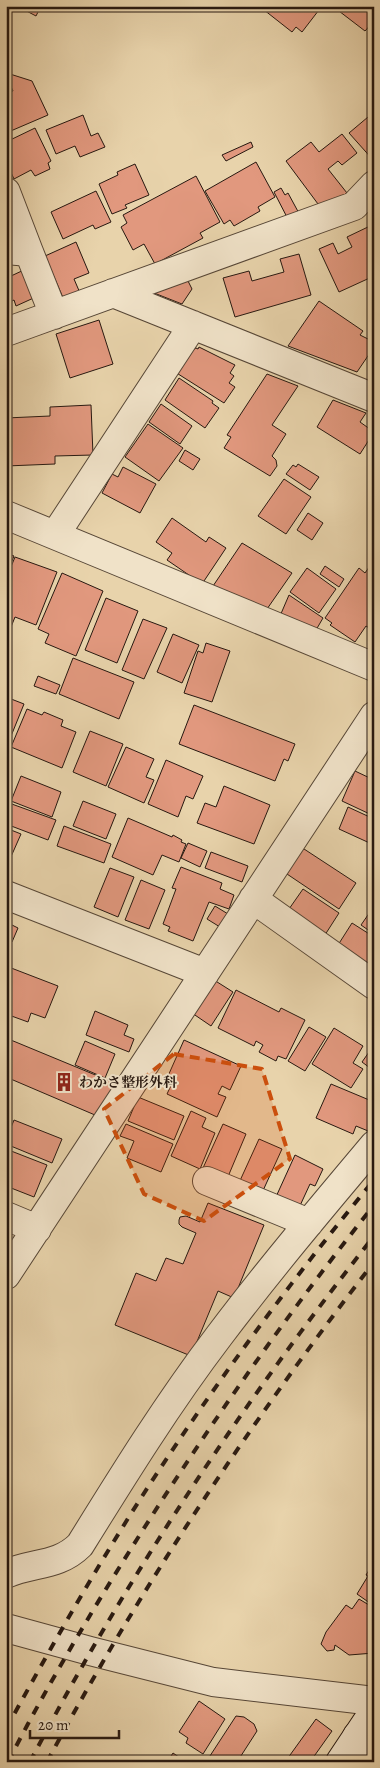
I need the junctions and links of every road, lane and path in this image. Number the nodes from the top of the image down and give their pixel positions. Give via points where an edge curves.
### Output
1 (374, 185) edge
2 (6, 192) edge
3 (18, 251) edge
4 (113, 293) junction
5 (54, 315) junction
6 (193, 325) junction
7 (6, 332) edge
8 (374, 398) edge
9 (6, 515) edge
10 (55, 535) junction
11 (374, 667) edge
12 (374, 716) edge
13 (6, 895) edge
14 (253, 899) junction
15 (205, 973) junction
16 (374, 985) edge
17 (374, 1145) edge
18 (207, 1181) dead end
19 (6, 1216) edge
20 (309, 1223) junction
21 (37, 1229) junction
22 (6, 1275) edge
23 (6, 1574) edge
24 (6, 1628) edge
25 (374, 1701) edge
26 (374, 1711) edge
27 (365, 1742) edge
28 (340, 1762) edge

1 - 4 street via 354,206
2 - 3 street
3 - 5 street
4 - 5 street
4 - 6 street
5 - 7 street
6 - 8 street
6 - 10 street
9 - 10 street
10 - 11 street
12 - 14 street
13 - 15 street
14 - 15 street
14 - 16 street
15 - 21 street
17 - 20 street
18 - 20 street
19 - 21 street
20 - 23 street via 218,1338 129,1466 80,1545 62,1559
21 - 22 street
24 - 25 street via 212,1682
26 - 27 street
27 - 28 street

